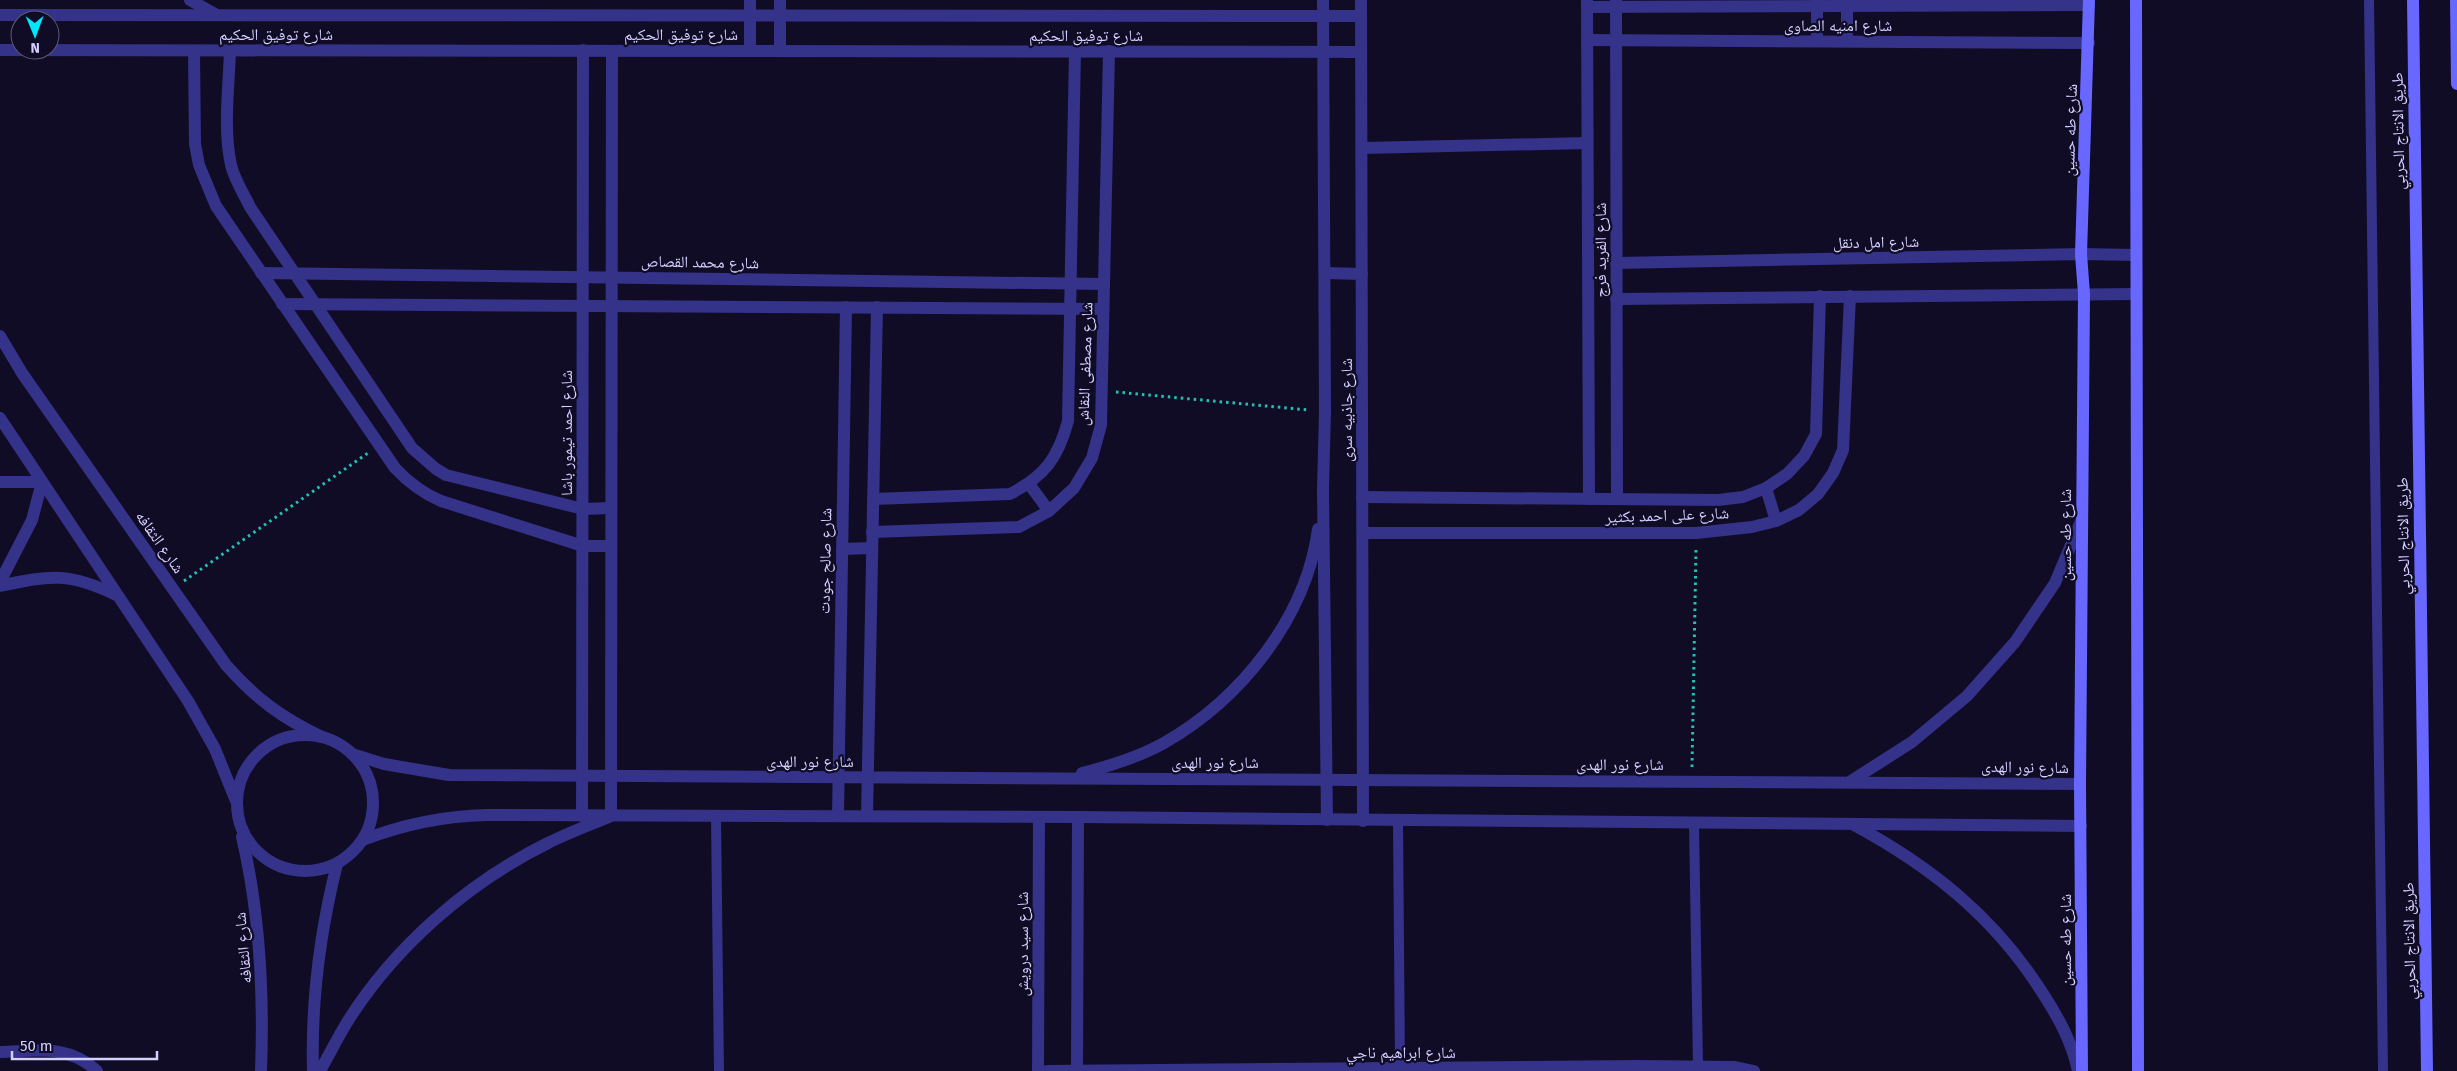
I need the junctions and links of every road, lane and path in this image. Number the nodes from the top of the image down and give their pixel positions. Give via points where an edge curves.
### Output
1 (190, 0) edge
2 (750, 0) edge
3 (780, 0) edge
4 (1323, 0) edge
5 (1361, 0) edge
6 (2136, 0) edge
7 (2369, 0) edge
8 (2413, 0) edge
9 (2456, 0) edge
10 (2089, 2) edge
11 (1587, 3) edge
12 (1616, 3) edge
13 (1817, 3) edge
14 (1847, 3) edge
15 (0, 14) edge
16 (217, 15) junction
17 (750, 15) junction
18 (780, 15) junction
19 (1323, 16) junction
20 (1361, 16) junction
21 (1587, 40) junction
22 (1616, 40) junction
23 (1816, 41) junction
24 (1847, 42) junction
25 (2089, 43) junction
26 (0, 50) edge
27 (230, 50) junction
28 (583, 50) junction
29 (612, 50) junction
30 (750, 50) junction
31 (780, 50) junction
32 (194, 51) junction
33 (1075, 52) junction
34 (1108, 52) junction
35 (1323, 52) junction
36 (1361, 52) junction
37 (2457, 84) edge
38 (1587, 142) junction
39 (1362, 148) junction
40 (2082, 254) junction
41 (2136, 256) junction
42 (1616, 263) junction
43 (261, 273) junction
44 (1325, 273) junction
45 (295, 274) junction
46 (1362, 274) junction
47 (583, 277) junction
48 (612, 278) junction
49 (1070, 284) junction
50 (1104, 284) junction
51 (2084, 294) junction
52 (2136, 294) junction
53 (1820, 296) junction
54 (1850, 296) junction
55 (1616, 299) junction
56 (282, 304) junction
57 (315, 304) junction
58 (583, 306) junction
59 (612, 306) junction
60 (846, 307) junction
61 (877, 307) junction
62 (1070, 308) junction
63 (1103, 309) junction
64 (0, 336) edge
65 (1101, 391) junction
66 (1325, 411) junction
67 (0, 418) edge
68 (378, 445) junction
69 (0, 482) edge
70 (42, 482) junction
71 (1030, 484) junction
72 (1766, 488) junction
73 (1323, 489) junction
74 (1362, 497) junction
75 (873, 499) junction
76 (1589, 499) junction
77 (1616, 499) junction
78 (611, 508) junction
79 (583, 509) junction
80 (1049, 511) junction
81 (2081, 521) junction
82 (1776, 522) junction
83 (872, 532) junction
84 (1363, 533) junction
85 (1696, 533) junction
86 (582, 546) junction
87 (611, 546) junction
88 (872, 548) junction
89 (842, 549) junction
90 (0, 582) edge
91 (0, 586) edge
92 (173, 589) junction
93 (119, 597) junction
94 (322, 737) junction
95 (352, 754) junction
96 (583, 776) junction
97 (610, 776) junction
98 (838, 777) junction
99 (868, 777) junction
100 (1064, 777) junction
101 (1327, 779) junction
102 (1363, 779) junction
103 (1691, 780) junction
104 (1851, 781) junction
105 (2080, 784) junction
106 (236, 801) junction
107 (582, 816) junction
108 (611, 816) junction
109 (716, 816) junction
110 (838, 816) junction
111 (867, 816) junction
112 (1039, 817) junction
113 (1078, 817) junction
114 (1327, 820) junction
115 (1363, 821) junction
116 (1398, 821) junction
117 (1694, 823) junction
118 (239, 824) junction
119 (1852, 824) junction
120 (2081, 826) junction
121 (363, 840) junction
122 (337, 864) junction
123 (0, 1052) edge
124 (1698, 1067) junction
125 (1400, 1069) junction
126 (1605, 1069) edge
127 (1638, 1069) edge
128 (1342, 1070) edge
129 (1376, 1070) edge
130 (97, 1071) edge
131 (261, 1071) edge
132 (313, 1071) edge
133 (320, 1071) edge
134 (720, 1071) edge
135 (1038, 1071) edge
136 (1047, 1071) edge
137 (1077, 1071) edge
138 (1754, 1071) edge
139 (2078, 1071) edge
140 (2082, 1071) edge
141 (2138, 1071) edge
142 (2383, 1071) edge
143 (2427, 1071) edge

1 - 16 street
2 - 17 street
3 - 18 street
4 - 19 street, شارع جاذبيه سرى
5 - 20 street, شارع جاذبيه سرى
6 - 41 street
7 - 142 lane
8 - 143 street, طريق الانتاج الحربي
9 - 37 street
10 - 14 street, شارع امنيه الصاوى
10 - 25 street, شارع طه حسين
11 - 12 street, شارع امنيه الصاوى
11 - 21 street, شارع الفريد فرج
12 - 13 street, شارع امنيه الصاوى
12 - 22 street, شارع الفريد فرج
13 - 14 street, شارع امنيه الصاوى
13 - 23 street
14 - 24 street
15 - 16 street, شارع توفيق الحكيم
16 - 17 street, شارع توفيق الحكيم
17 - 18 street, شارع توفيق الحكيم
17 - 30 street
18 - 19 street, شارع توفيق الحكيم
18 - 31 street
19 - 20 street, شارع توفيق الحكيم
19 - 35 street, شارع جاذبيه سرى
20 - 36 street, شارع جاذبيه سرى
21 - 22 street, شارع امنيه الصاوى
21 - 38 street, شارع الفريد فرج
22 - 23 street, شارع امنيه الصاوى
22 - 42 street, شارع الفريد فرج
23 - 24 street, شارع امنيه الصاوى
24 - 25 street, شارع امنيه الصاوى
25 - 40 street, شارع طه حسين
26 - 32 street, شارع توفيق الحكيم
27 - 28 street, شارع توفيق الحكيم
27 - 32 street, شارع توفيق الحكيم
27 - 45 street via 228,137 231,166 250,207
28 - 29 street, شارع توفيق الحكيم
28 - 47 street, شارع احمد تيمور باشا
29 - 30 street, شارع توفيق الحكيم
29 - 48 street
30 - 31 street, شارع توفيق الحكيم
31 - 33 street, شارع توفيق الحكيم
32 - 43 street via 195,144 199,166 216,206
33 - 34 street, شارع توفيق الحكيم
33 - 49 street, شارع مصطفى النقاش
34 - 35 street, شارع توفيق الحكيم
34 - 50 street, شارع مصطفى النقاش
35 - 36 street, شارع توفيق الحكيم
35 - 44 street, شارع جاذبيه سرى
36 - 39 street, شارع جاذبيه سرى
38 - 39 street
38 - 76 street, شارع الفريد فرج
39 - 46 street, شارع جاذبيه سرى
40 - 41 street, شارع امل دنقل
40 - 42 street, شارع امل دنقل
40 - 51 street, شارع طه حسين
41 - 52 street
42 - 55 street, شارع الفريد فرج
43 - 45 street, شارع محمد القصاص
43 - 56 street
44 - 46 street
44 - 66 street, شارع جاذبيه سرى
45 - 47 street, شارع محمد القصاص
45 - 57 street
46 - 74 street, شارع جاذبيه سرى
47 - 48 street, شارع محمد القصاص
47 - 58 street, شارع احمد تيمور باشا
48 - 49 street, شارع محمد القصاص
48 - 59 street
49 - 50 street, شارع محمد القصاص
49 - 62 street, شارع مصطفى النقاش
50 - 63 street, شارع مصطفى النقاش
51 - 52 street
51 - 54 street
51 - 81 street, شارع طه حسين
52 - 141 street
53 - 54 street
53 - 55 street
53 - 72 street, شارع على احمد بكثير via 1816,434 1804,456 1787,474
54 - 82 street, شارع على احمد بكثير via 1843,450 1833,473 1818,494 1799,510
55 - 77 street, شارع الفريد فرج
56 - 57 street
56 - 68 street
57 - 58 street
57 - 79 street via 412,448 436,469 446,475
58 - 59 street
58 - 79 street, شارع احمد تيمور باشا
59 - 60 street
59 - 78 street
60 - 61 street
60 - 89 street, شارع صالح جودت
61 - 62 street
61 - 75 street
62 - 63 street
62 - 71 street, شارع مصطفى النقاش via 1068,421 1061,445
63 - 65 street, شارع مصطفى النقاش
64 - 92 street, شارع الثقافه
65 - 66 path
65 - 80 street, شارع مصطفى النقاش via 1101,425 1092,458 1074,488
66 - 73 street, شارع جاذبيه سرى
67 - 70 street
68 - 86 street via 410,484 424,494
68 - 92 path
69 - 70 street
70 - 90 street via 32,520
70 - 93 street
71 - 75 street, شارع مصطفى النقاش via 1010,494
71 - 80 street
72 - 77 street, شارع على احمد بكثير via 1743,497 1718,500
72 - 82 street
73 - 100 street via 1316,541 1300,590 1276,637 1245,679 1207,714 1163,744 1115,764
73 - 101 street, شارع جاذبيه سرى
74 - 76 street, شارع على احمد بكثير
74 - 84 street, شارع جاذبيه سرى
75 - 83 street
76 - 77 street, شارع على احمد بكثير
78 - 79 street
78 - 87 street
79 - 86 street, شارع احمد تيمور باشا
80 - 83 street, شارع مصطفى النقاش via 1018,527
81 - 104 street via 2055,583 2015,642 1967,696 1912,742
81 - 105 street, شارع طه حسين
82 - 85 street, شارع على احمد بكثير
83 - 88 street
84 - 85 street, شارع على احمد بكثير
84 - 102 street, شارع جاذبيه سرى
85 - 103 path
86 - 87 street
86 - 96 street, شارع احمد تيمور باشا
87 - 97 street
88 - 89 street
88 - 99 street
89 - 98 street, شارع صالح جودت
91 - 93 street via 55,576 77,579
92 - 94 street, شارع الثقافه via 246,688 269,708
93 - 106 street via 202,724
94 - 95 street
94 - 106 street via 284,738 266,747 243,774
95 - 96 street, شارع نور الهدى via 384,764 449,775
95 - 121 street via 364,769 374,806
96 - 97 street, شارع نور الهدى
96 - 107 street, شارع احمد تيمور باشا
97 - 98 street, شارع نور الهدى
97 - 108 street
98 - 99 street, شارع نور الهدى
98 - 110 street, شارع صالح جودت
99 - 100 street, شارع نور الهدى
99 - 111 street
100 - 101 street, شارع نور الهدى
101 - 102 street, شارع نور الهدى
101 - 114 street, شارع جاذبيه سرى
102 - 103 street, شارع نور الهدى
102 - 115 street, شارع جاذبيه سرى
103 - 104 street, شارع نور الهدى
104 - 105 street, شارع نور الهدى
105 - 120 street, شارع طه حسين
106 - 118 street
107 - 108 street
107 - 121 street via 455,816 392,828
108 - 109 street
108 - 133 street via 548,843 497,873 434,920 387,969 346,1024
109 - 110 street
109 - 134 lane
110 - 111 street
111 - 112 street
112 - 113 street
112 - 135 street, شارع سيد درويش
113 - 114 street
113 - 137 street
114 - 115 street
115 - 116 street
116 - 117 street
116 - 125 lane
117 - 119 street
117 - 124 lane
118 - 122 street via 248,842 262,857 279,867 298,872 318,871
118 - 131 street, شارع الثقافه via 260,942 263,1002
119 - 120 street
119 - 139 street via 1931,872 1999,933 2053,1008 2074,1049
120 - 140 street, شارع طه حسين
121 - 122 street via 352,854
122 - 132 street via 318,964 312,1032
123 - 130 street via 58,1050 74,1055
124 - 127 street, شارع ابراهيم ناجي
124 - 138 street, شارع ابراهيم ناجي via 1735,1067
125 - 126 street, شارع ابراهيم ناجي
125 - 129 street, شارع ابراهيم ناجي
126 - 127 street, شارع ابراهيم ناجي
128 - 129 street, شارع ابراهيم ناجي
128 - 137 street, شارع ابراهيم ناجي
136 - 137 street, شارع ابراهيم ناجي

